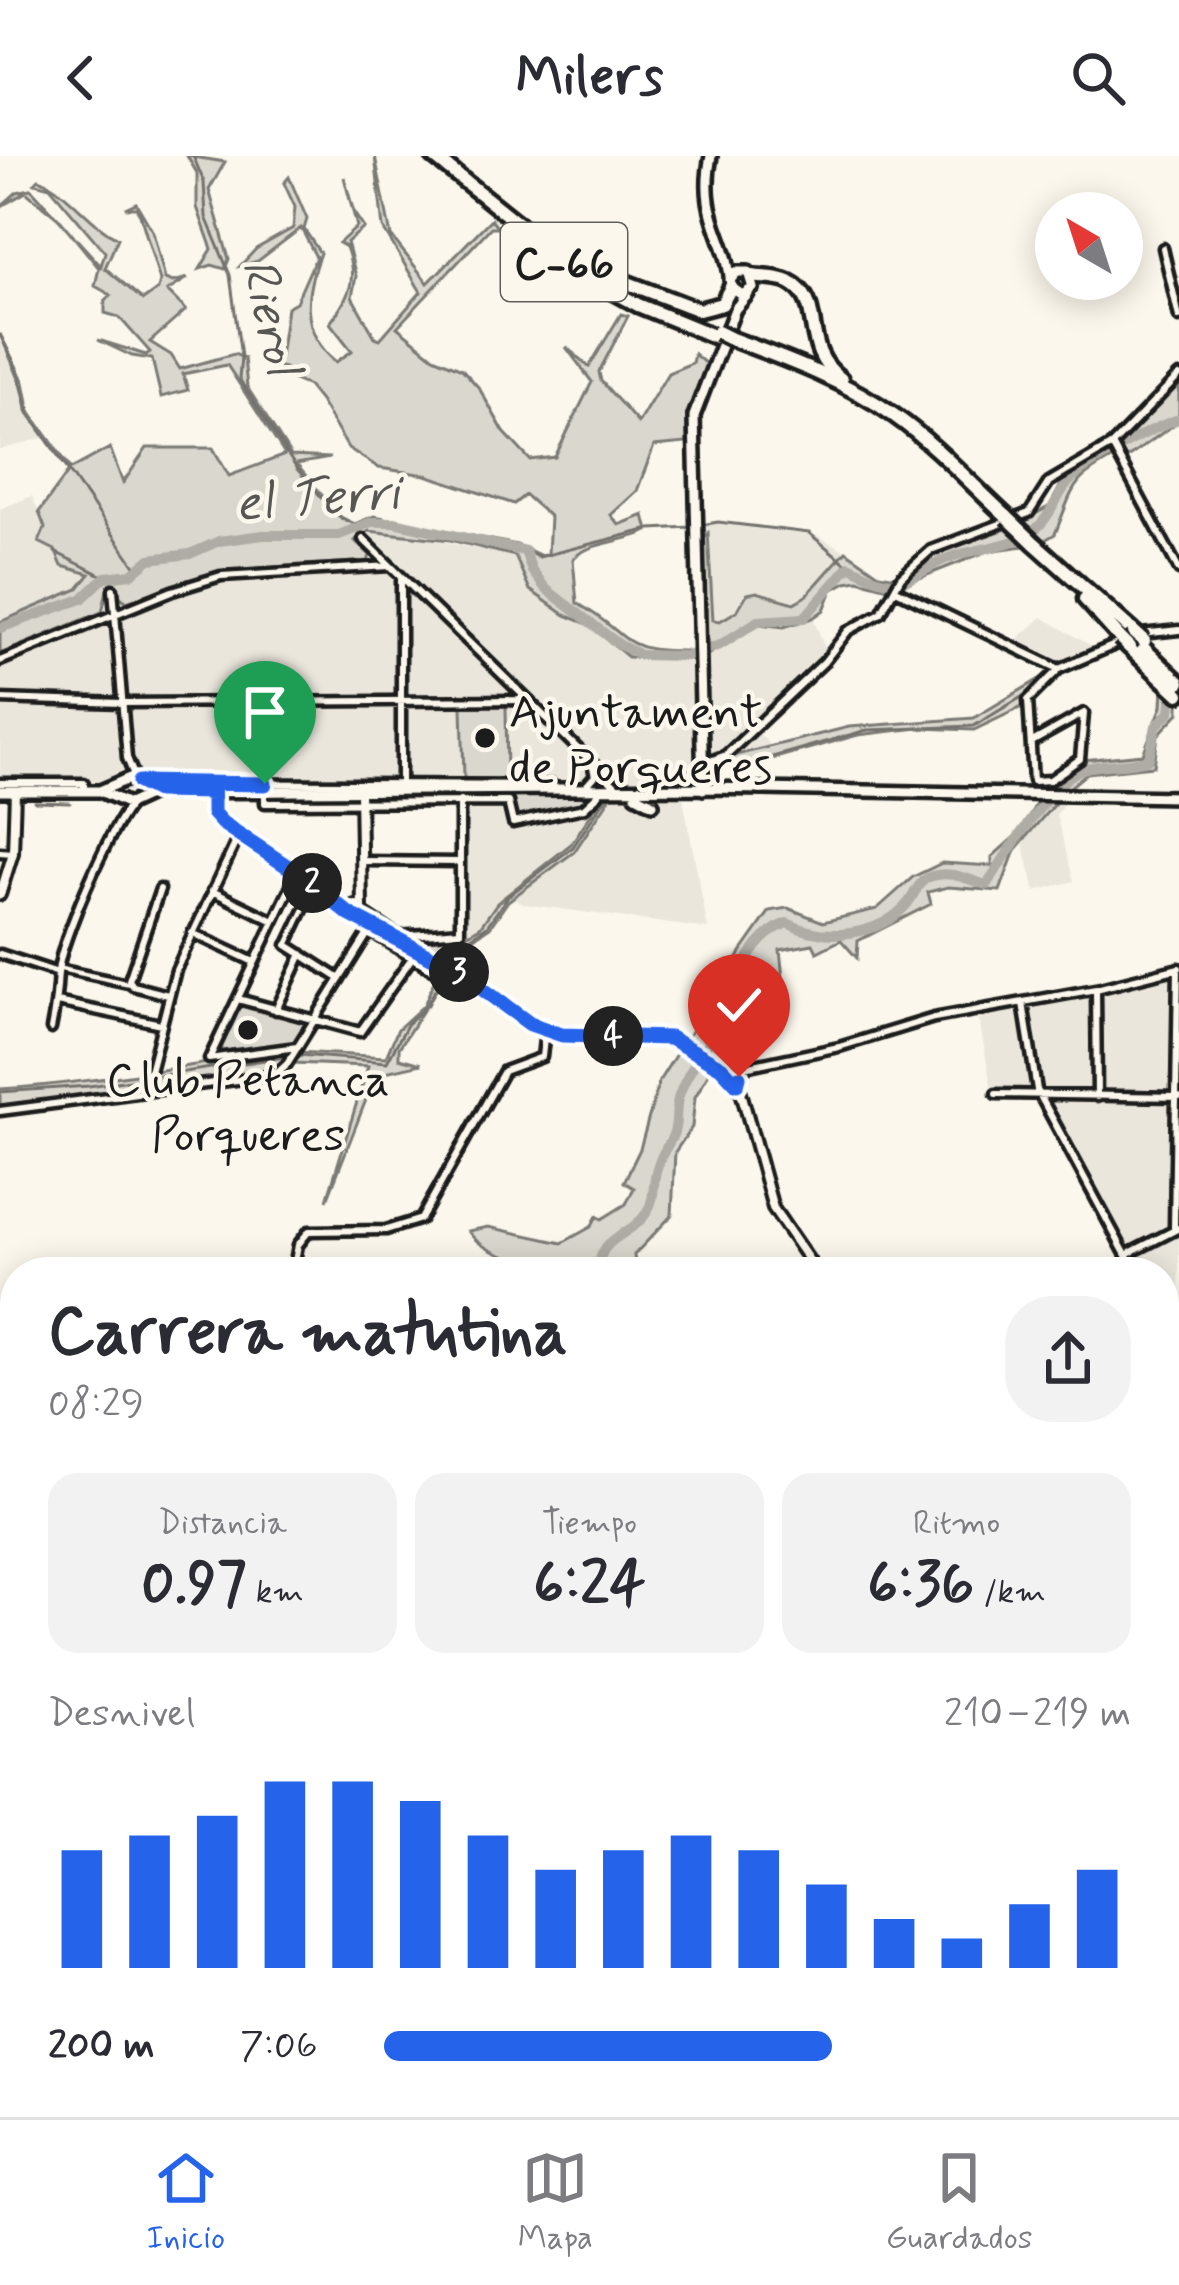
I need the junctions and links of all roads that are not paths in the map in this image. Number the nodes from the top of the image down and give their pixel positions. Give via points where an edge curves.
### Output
1 (433, 156) edge
2 (443, 156) edge
3 (710, 156) edge
4 (1162, 248) dead end
5 (726, 260) junction
6 (578, 264) junction
7 (1169, 267) junction
8 (1179, 270) edge
9 (746, 273) junction
10 (732, 287) junction
11 (748, 293) junction
12 (1176, 298) edge
13 (735, 309) junction
14 (1179, 317) edge
15 (717, 335) junction
16 (731, 341) junction
17 (1179, 376) edge
18 (861, 394) junction
19 (1112, 445) junction
20 (1004, 519) junction
21 (363, 539) dead end
22 (1031, 544) junction
23 (390, 566) junction
24 (1179, 570) edge
25 (401, 577) junction
26 (412, 588) junction
27 (113, 589) dead end
28 (896, 590) junction
29 (402, 598) junction
30 (115, 614) junction
31 (1179, 630) edge
32 (1132, 640) junction
33 (0, 662) edge
34 (1058, 669) junction
35 (1179, 684) edge
36 (511, 686) junction
37 (0, 699) edge
38 (502, 700) junction
39 (525, 700) junction
40 (401, 701) junction
41 (122, 704) junction
42 (1031, 742) junction
43 (591, 764) junction
44 (703, 783) junction
45 (401, 784) junction
46 (0, 787) edge
47 (619, 788) junction
48 (1036, 788) junction
49 (586, 789) junction
50 (130, 790) junction
51 (15, 791) junction
52 (84, 791) junction
53 (213, 792) junction
54 (807, 792) junction
55 (675, 793) junction
56 (599, 794) junction
57 (749, 794) junction
58 (1179, 794) edge
59 (361, 797) junction
60 (460, 797) junction
61 (652, 798) junction
62 (238, 835) junction
63 (0, 852) edge
64 (13, 853) junction
65 (361, 861) junction
66 (460, 862) junction
67 (297, 873) junction
68 (315, 886) junction
69 (160, 890) dead end
70 (212, 891) junction
71 (0, 895) edge
72 (355, 911) junction
73 (275, 921) junction
74 (370, 927) junction
75 (192, 933) junction
76 (287, 945) joint
77 (0, 954) edge
78 (302, 954) junction
79 (415, 955) junction
80 (255, 962) junction
81 (1178, 968) edge
82 (59, 971) junction
83 (340, 979) junction
84 (130, 984) junction
85 (1096, 989) junction
86 (168, 995) junction
87 (238, 999) junction
88 (57, 1002) junction
89 (1023, 1003) junction
90 (276, 1010) junction
91 (314, 1021) junction
92 (161, 1024) junction
93 (51, 1030) dead end
94 (545, 1030) junction
95 (297, 1047) junction
96 (746, 1067) junction
97 (723, 1069) junction
98 (150, 1071) dead end
99 (737, 1084) junction
100 (996, 1094) dead end
101 (1040, 1095) junction
102 (1178, 1096) edge
103 (1097, 1097) junction
104 (0, 1111) edge
105 (1176, 1228) edge
106 (1126, 1255) joint
107 (296, 1257) edge
108 (807, 1257) edge

1 - 15 highway, C-66 via 580,273
2 - 6 highway, C-66
3 - 5 main road via 708,210
4 - 7 street
5 - 9 main road
5 - 10 main road
6 - 10 highway via 699,310 722,304
6 - 15 highway, C-66
7 - 8 street
7 - 12 street
9 - 10 main road
9 - 11 main road via 754,284
9 - 18 highway via 800,290 822,361
10 - 11 main road
10 - 13 main road
11 - 13 main road
12 - 14 street
13 - 44 main road via 694,416
15 - 16 highway, C-66, bridge
16 - 18 highway, C-66
16 - 20 highway, C-66 via 885,416
17 - 19 street
18 - 20 highway, C-66 via 919,434
19 - 24 street
19 - 28 street via 1049,482 1029,513 931,550
20 - 22 highway, C-66, bridge
21 - 23 street
22 - 32 highway, C-66
22 - 32 highway
23 - 25 street
23 - 30 street via 221,576
25 - 26 street
25 - 29 street
26 - 29 street
26 - 36 street
27 - 30 street
28 - 34 street
28 - 44 street
29 - 40 street
30 - 33 street
30 - 41 street
31 - 34 street via 1142,634
32 - 35 highway, C-66
34 - 42 street via 1028,700
36 - 38 street
36 - 39 street
37 - 41 street
38 - 39 street
38 - 40 street
39 - 43 street
40 - 41 street
40 - 45 street
41 - 50 street
42 - 48 street
42 - 48 street via 1084,713 1080,759
43 - 47 street
43 - 49 street via 595,776
44 - 54 main road
44 - 55 main road
44 - 57 main road
45 - 49 street
45 - 50 street
46 - 51 main road
46 - 52 street via 84,783
47 - 49 main road
47 - 55 main road
47 - 61 main road
48 - 54 main road
48 - 58 main road
49 - 56 main road
49 - 60 main road
50 - 52 main road
50 - 53 main road
50 - 82 street
51 - 52 main road
51 - 64 street
53 - 59 main road
53 - 62 street via 214,816
54 - 57 main road
55 - 57 main road
55 - 61 main road
56 - 60 street via 584,808 513,823 508,802
56 - 61 main road
59 - 60 main road
59 - 65 street
60 - 66 street
62 - 67 street
62 - 70 street
63 - 64 street
64 - 71 street
65 - 66 street
65 - 72 street
66 - 72 street via 460,931 399,935
67 - 68 street
67 - 73 street
68 - 72 street
68 - 76 street
69 - 84 street
70 - 73 street
70 - 75 street
72 - 74 street
73 - 80 street
74 - 79 street
74 - 83 street
75 - 80 street
75 - 86 street
76 - 78 street
77 - 82 street
78 - 83 street
78 - 90 street
79 - 91 street via 364,1030
79 - 94 street via 450,968
80 - 87 street
81 - 85 street
81 - 102 street
82 - 84 street
82 - 88 street
83 - 91 street
84 - 86 street
85 - 89 street
85 - 103 street
86 - 92 street
87 - 90 street
87 - 95 street via 209,1059
88 - 92 street
88 - 93 street
89 - 96 street
89 - 101 street
90 - 91 street
91 - 95 street
92 - 98 street
94 - 97 street via 662,1036
94 - 107 street via 542,1057 504,1071 421,1219 386,1230 309,1232
95 - 104 street via 262,1079
96 - 97 street
96 - 99 street
97 - 99 street
99 - 108 street via 773,1208
100 - 101 street
101 - 103 street
101 - 106 street
102 - 103 street
102 - 105 street
105 - 106 street

